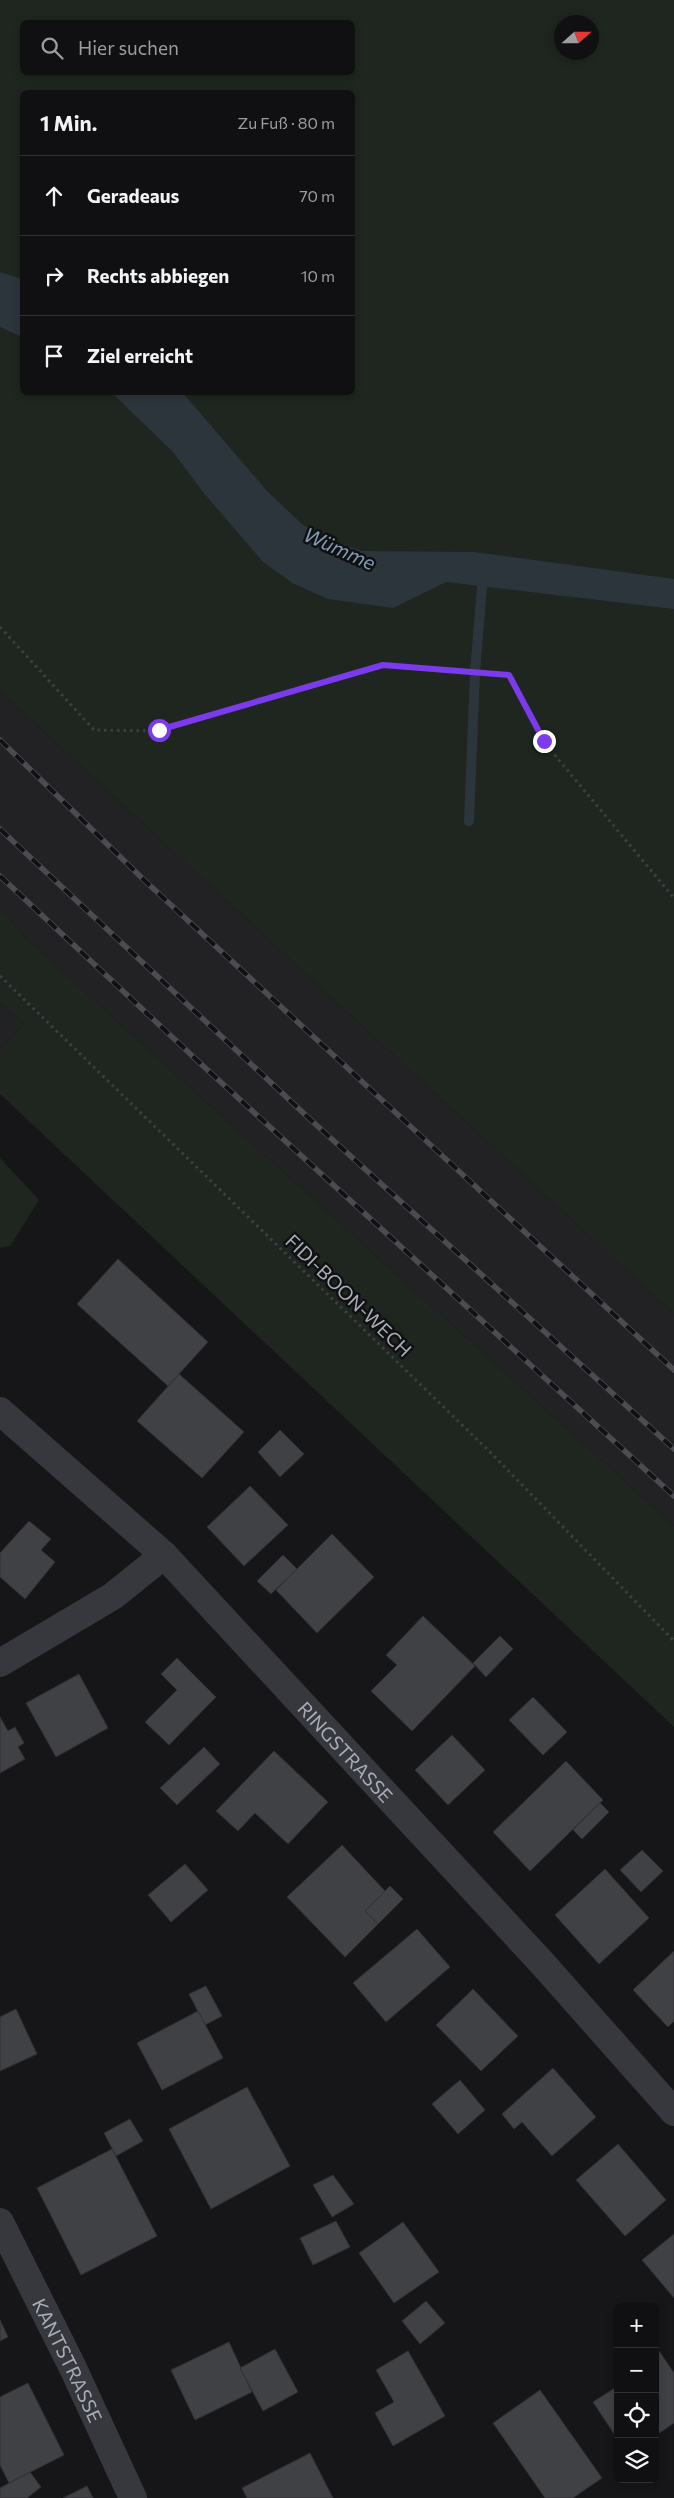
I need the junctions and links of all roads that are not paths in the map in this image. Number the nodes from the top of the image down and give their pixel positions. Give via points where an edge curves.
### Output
1 (0, 1411) edge
2 (164, 1555) junction
3 (0, 1664) edge
4 (674, 2112) edge
5 (0, 2222) edge
6 (133, 2498) edge

1 - 2 street, RINGSTRASSE
2 - 3 street via 113,1596
2 - 4 street, RINGSTRASSE via 542,1963
5 - 6 street, KANTSTRASSE

